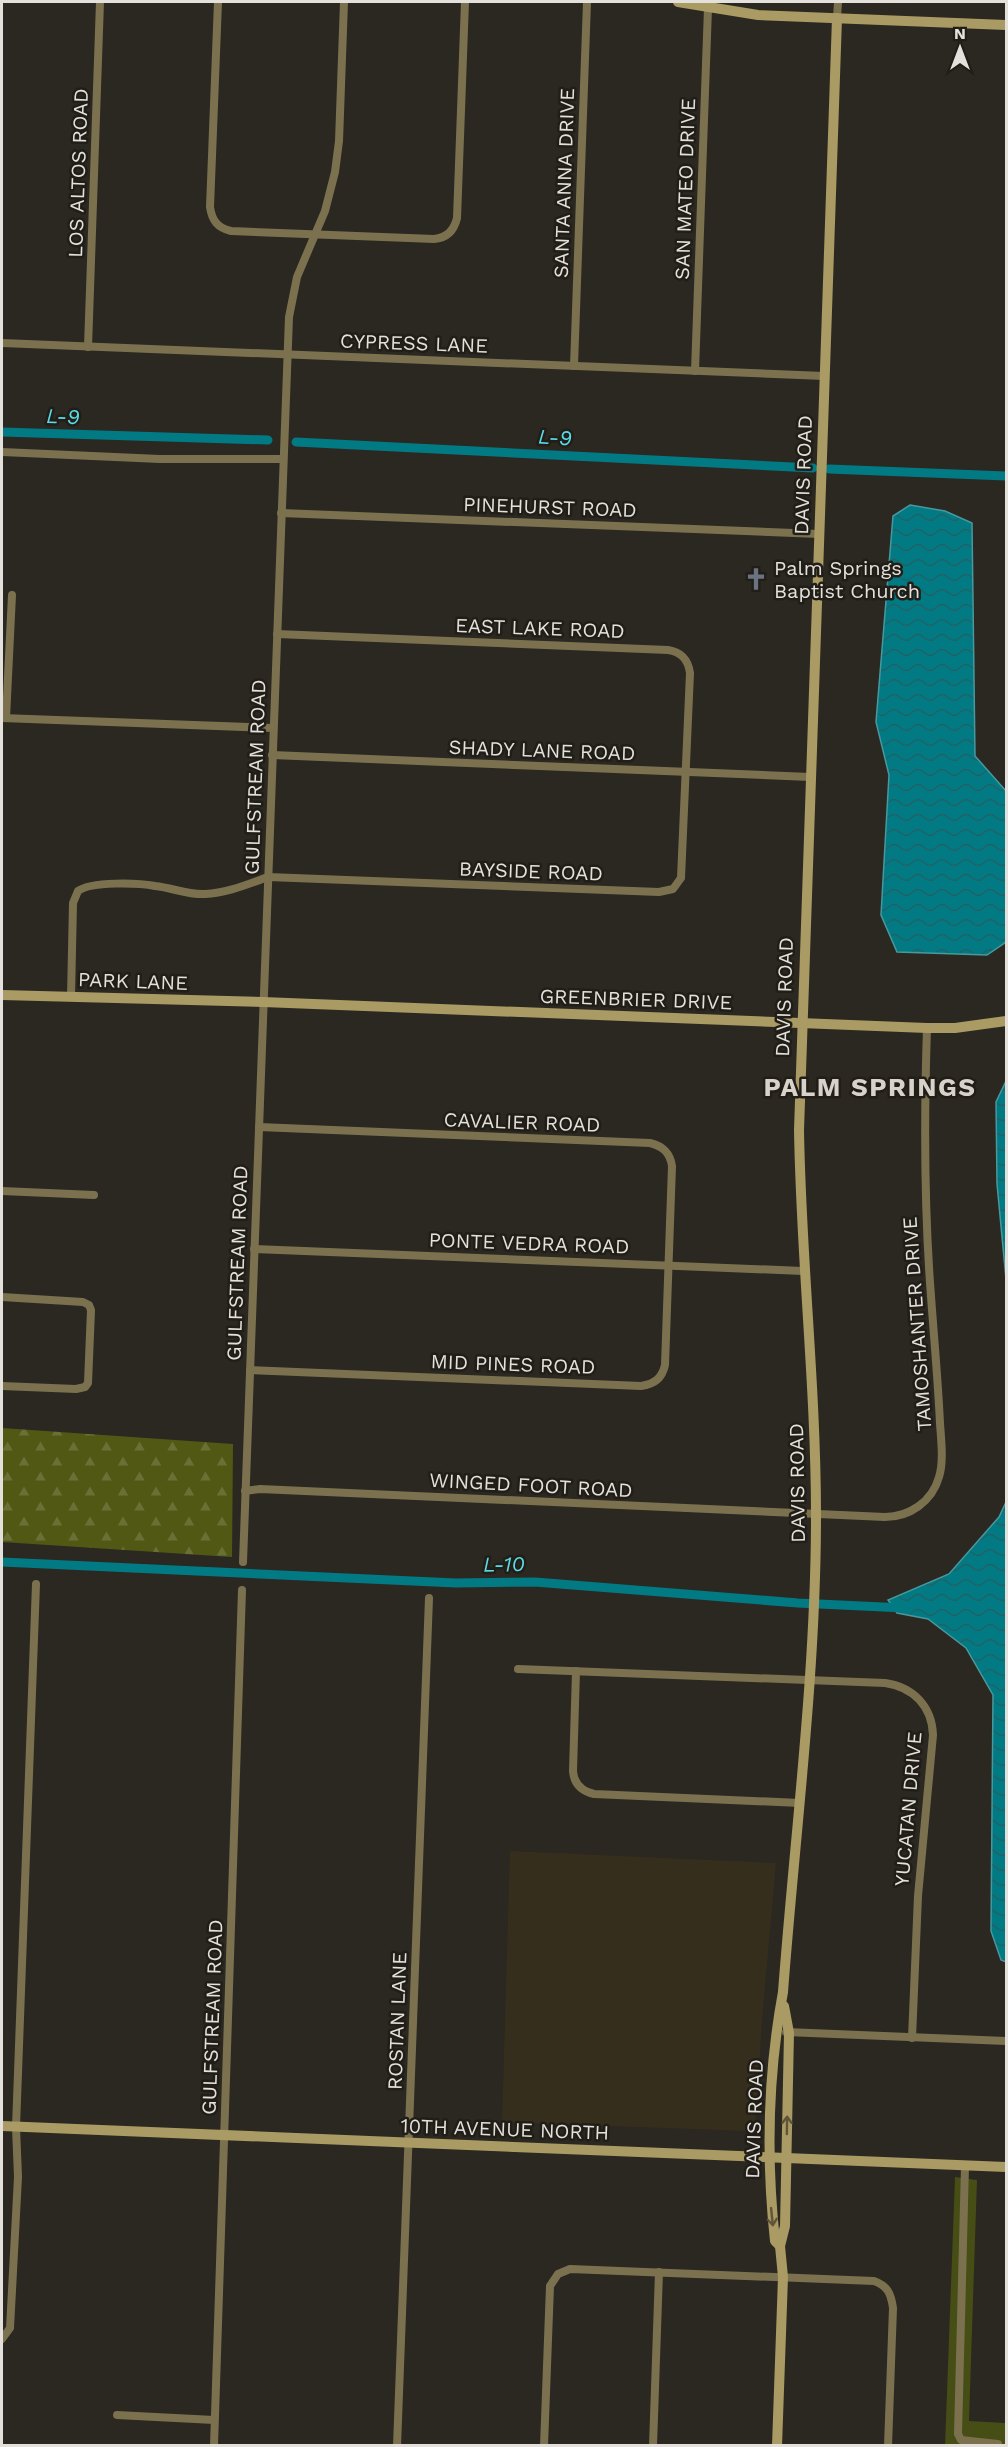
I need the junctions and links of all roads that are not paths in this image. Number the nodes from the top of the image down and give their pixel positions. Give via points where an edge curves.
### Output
1 (100, 2) edge
2 (218, 2) edge
3 (344, 2) edge
4 (465, 2) edge
5 (587, 2) edge
6 (678, 2) edge
7 (838, 2) edge
8 (708, 8) junction
9 (837, 18) junction
10 (1006, 25) edge
11 (314, 234) junction
12 (2, 343) edge
13 (88, 347) junction
14 (287, 355) junction
15 (574, 366) junction
16 (695, 371) junction
17 (825, 376) junction
18 (2, 452) edge
19 (283, 459) junction
20 (281, 513) junction
21 (819, 534) junction
22 (12, 596) dead end
23 (277, 634) junction
24 (4, 718) edge
25 (273, 728) junction
26 (272, 755) junction
27 (687, 772) junction
28 (810, 777) junction
29 (268, 876) junction
30 (2, 995) edge
31 (71, 997) junction
32 (263, 1002) junction
33 (1006, 1021) edge
34 (801, 1024) junction
35 (927, 1028) junction
36 (259, 1127) junction
37 (2, 1191) edge
38 (94, 1195) dead end
39 (254, 1249) junction
40 (669, 1265) junction
41 (803, 1271) junction
42 (2, 1297) edge
43 (250, 1370) junction
44 (2, 1386) edge
45 (246, 1491) junction
46 (816, 1514) junction
47 (243, 1562) dead end
48 (36, 1584) dead end
49 (242, 1590) dead end
50 (429, 1598) dead end
51 (518, 1669) dead end
52 (576, 1671) junction
53 (811, 1681) junction
54 (800, 1803) junction
55 (783, 1992) junction
56 (776, 2032) junction
57 (789, 2033) junction
58 (912, 2038) junction
59 (1006, 2041) edge
60 (2, 2126) edge
61 (16, 2127) junction
62 (225, 2135) junction
63 (409, 2143) junction
64 (769, 2157) junction
65 (786, 2158) junction
66 (965, 2166) junction
67 (1006, 2167) edge
68 (780, 2246) junction
69 (659, 2272) junction
70 (783, 2277) junction
71 (2, 2339) edge
72 (117, 2415) dead end
73 (214, 2420) junction
74 (998, 2444) edge
75 (213, 2445) edge
76 (397, 2445) edge
77 (544, 2445) edge
78 (653, 2445) edge
79 (777, 2445) edge
80 (888, 2445) edge

1 - 13 street, LOS ALTOS ROAD
2 - 11 street via 211,214 219,226 231,231
3 - 11 street, GULFSTREAM ROAD via 338,156 330,196
4 - 11 street via 458,218 452,231 434,239
5 - 15 street, SANTA ANNA DRIVE
6 - 8 street
7 - 9 street, DAVIS ROAD
8 - 9 street via 758,15
8 - 16 street, SAN MATEO DRIVE
9 - 10 street
9 - 17 street, DAVIS ROAD
11 - 14 street, GULFSTREAM ROAD via 293,292
12 - 13 street, CYPRESS LANE
13 - 14 street, CYPRESS LANE
14 - 15 street, CYPRESS LANE
14 - 19 street, GULFSTREAM ROAD
15 - 16 street, CYPRESS LANE
16 - 17 street, CYPRESS LANE
17 - 21 street, DAVIS ROAD
18 - 19 street via 160,459
19 - 20 street, GULFSTREAM ROAD
20 - 21 street, PINEHURST ROAD
20 - 23 street, GULFSTREAM ROAD
21 - 28 street, DAVIS ROAD
22 - 24 street
23 - 25 street, GULFSTREAM ROAD
23 - 27 street, EAST LAKE ROAD via 675,651 686,659 690,673
24 - 25 street
25 - 26 street, GULFSTREAM ROAD
26 - 27 street, SHADY LANE ROAD
26 - 29 street, GULFSTREAM ROAD
27 - 28 street, SHADY LANE ROAD
27 - 29 street, BAYSIDE ROAD via 683,871 678,884 666,891
28 - 34 street, DAVIS ROAD
29 - 31 street via 233,890 206,894 148,885 83,887 73,903
29 - 32 street, GULFSTREAM ROAD
30 - 31 street, PARK LANE
31 - 32 street, PARK LANE
32 - 34 street, GREENBRIER DRIVE
32 - 36 street, GULFSTREAM ROAD
33 - 35 street, GREENBRIER DRIVE
34 - 35 street, GREENBRIER DRIVE
34 - 41 street, DAVIS ROAD
35 - 46 street, TAMOSHANTER DRIVE via 925,1190 940,1475 928,1498 904,1514
36 - 39 street, GULFSTREAM ROAD
36 - 40 street, CAVALIER ROAD via 657,1145 668,1153 672,1166
37 - 38 street
39 - 40 street, PONTE VEDRA ROAD
39 - 43 street, GULFSTREAM ROAD
40 - 41 street, PONTE VEDRA ROAD
40 - 43 street, MID PINES ROAD via 665,1365 660,1378 648,1385
41 - 46 street, DAVIS ROAD
42 - 44 street via 83,1302 91,1310 85,1387
43 - 45 street, GULFSTREAM ROAD
45 - 46 street, WINGED FOOT ROAD
45 - 47 street, GULFSTREAM ROAD
46 - 53 street, DAVIS ROAD
48 - 61 street
49 - 62 street, GULFSTREAM ROAD
50 - 63 street, ROSTAN LANE
51 - 52 street, YUCATAN DRIVE
52 - 53 street, YUCATAN DRIVE
52 - 54 street via 573,1778 581,1789 594,1794
53 - 54 street, DAVIS ROAD
53 - 58 street, YUCATAN DRIVE via 898,1686 920,1700 932,1722
54 - 55 street, DAVIS ROAD
55 - 56 street, DAVIS ROAD
55 - 57 street, DAVIS ROAD
56 - 57 street
56 - 64 street, DAVIS ROAD
57 - 58 street
65 -> 57 street, DAVIS ROAD
58 - 59 street
60 - 61 street, 10TH AVENUE NORTH
61 - 62 street, 10TH AVENUE NORTH
61 - 71 street via 18,2177 10,2328
62 - 63 street, 10TH AVENUE NORTH
62 - 73 street, GULFSTREAM ROAD
63 - 64 street, 10TH AVENUE NORTH
63 - 76 street, ROSTAN LANE
64 - 65 street, 10TH AVENUE NORTH
64 -> 68 street, DAVIS ROAD via 775,2241
65 - 66 street, 10TH AVENUE NORTH
65 - 68 street, DAVIS ROAD via 785,2226
66 - 67 street, 10TH AVENUE NORTH
66 - 74 street via 958,2434 969,2443
68 - 70 street, DAVIS ROAD
69 - 70 street
69 - 77 street via 570,2269 558,2274 550,2286
69 - 78 street
70 - 79 street, DAVIS ROAD
70 - 80 street via 874,2281 888,2289 893,2308
72 - 73 street
73 - 75 street, GULFSTREAM ROAD

